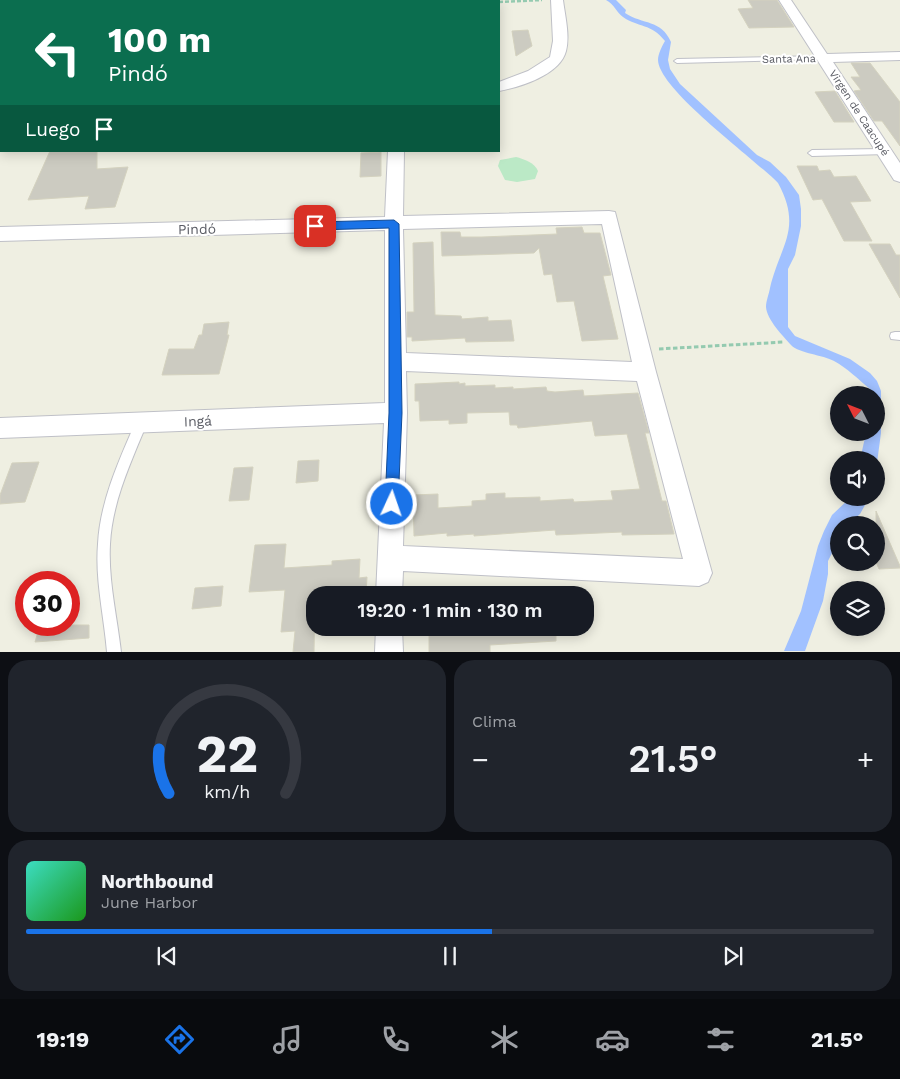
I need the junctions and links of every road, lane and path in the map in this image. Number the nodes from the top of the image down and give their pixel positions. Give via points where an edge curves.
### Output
1 (542, 0) edge
2 (557, 0) edge
3 (785, 0) edge
4 (500, 2) edge
5 (900, 56) edge
6 (823, 58) junction
7 (677, 61) dead end
8 (500, 87) edge
9 (396, 152) edge
10 (884, 152) junction
11 (812, 154) dead end
12 (900, 176) edge
13 (394, 224) junction
14 (0, 234) edge
15 (784, 342) dead end
16 (643, 361) junction
17 (395, 362) junction
18 (396, 413) junction
19 (141, 423) junction
20 (0, 428) edge
21 (389, 558) junction
22 (389, 586) edge
23 (389, 636) edge
24 (114, 652) edge
25 (389, 652) edge

1 - 4 path
2 - 8 street via 559,51 552,62 539,71
3 - 6 street, Virgen de Caacupé
5 - 6 street, Santa Ana
6 - 7 lane, Santa Ana
6 - 10 street, Virgen de Caacupé
9 - 13 street
10 - 11 lane
10 - 12 street, Virgen de Caacupé
13 - 14 street, Pindó
13 - 16 street, Pindó via 609,217
13 - 17 street
15 - 16 path
16 - 17 street
16 - 21 street via 699,573
17 - 18 street
18 - 19 street, Ingá
18 - 21 street
19 - 20 street, Ingá
19 - 24 lane via 120,475 105,533
21 - 22 street
23 - 25 street

